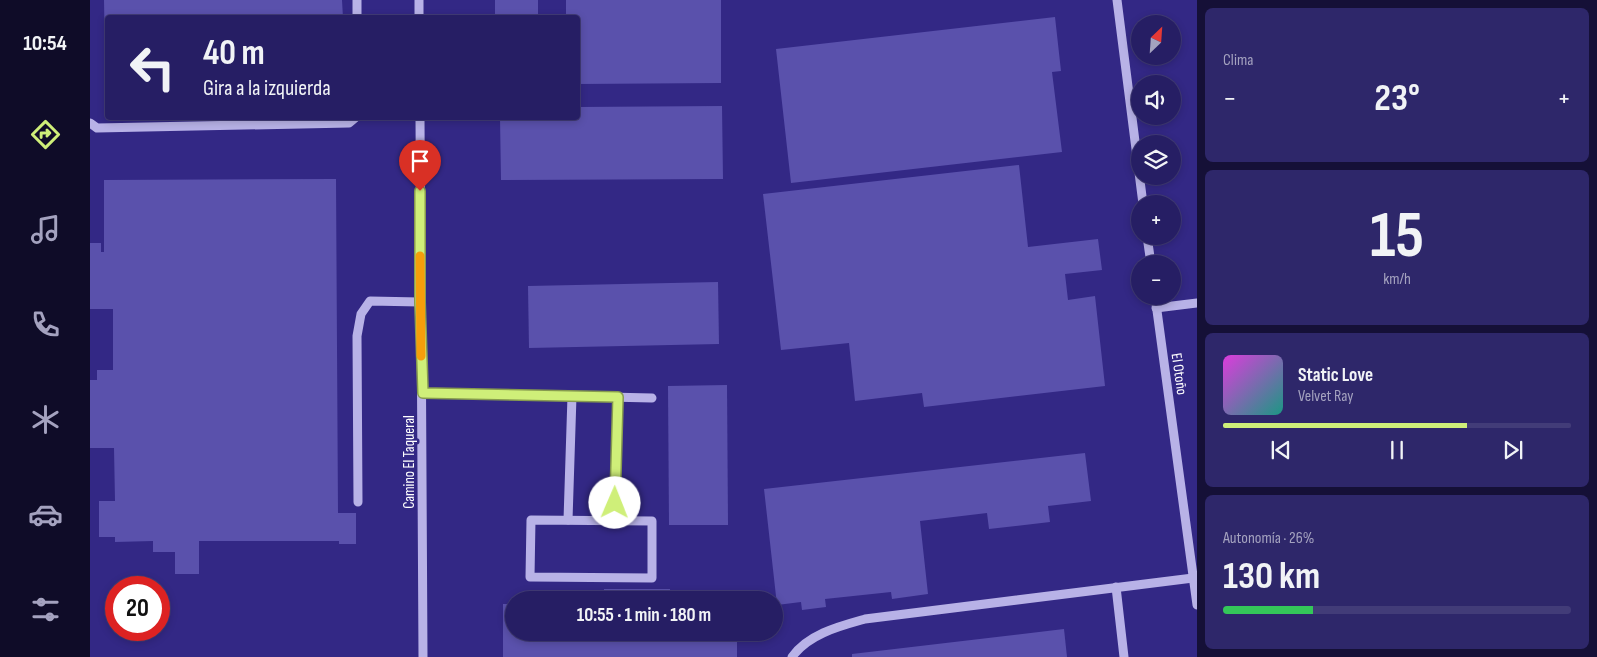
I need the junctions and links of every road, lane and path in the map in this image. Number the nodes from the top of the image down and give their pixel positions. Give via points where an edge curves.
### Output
1 (357, 0) edge
2 (419, 0) edge
3 (1117, 0) edge
4 (358, 15) edge
5 (420, 15) edge
6 (353, 120) edge
7 (420, 120) edge
8 (90, 123) edge
9 (1142, 195) edge
10 (420, 302) junction
11 (1197, 303) edge
12 (1156, 305) edge
13 (1156, 308) junction
14 (423, 393) junction
15 (572, 396) junction
16 (618, 397) junction
17 (652, 398) dead end
18 (358, 502) dead end
19 (568, 520) junction
20 (615, 521) junction
21 (1193, 578) junction
22 (1116, 588) junction
23 (1197, 605) edge
24 (423, 657) edge
25 (792, 657) edge
26 (1124, 657) edge

1 - 4 street
2 - 5 street
3 - 9 street
6 - 8 street via 349,123 97,128
7 - 10 street, Camino El Taqueral
10 - 14 street, Camino El Taqueral
10 - 18 street via 370,302 360,314 357,336
11 - 13 street
12 - 13 street, El Otoño
13 - 21 street, El Otoño
14 - 15 street
14 - 24 street, Camino El Taqueral
15 - 16 street
15 - 19 street
16 - 17 street
16 - 20 street
19 - 20 street
19 - 20 street via 531,520 530,577 652,578 652,521
21 - 22 street
21 - 23 street, El Otoño
22 - 25 street via 865,619 830,629
22 - 26 street

